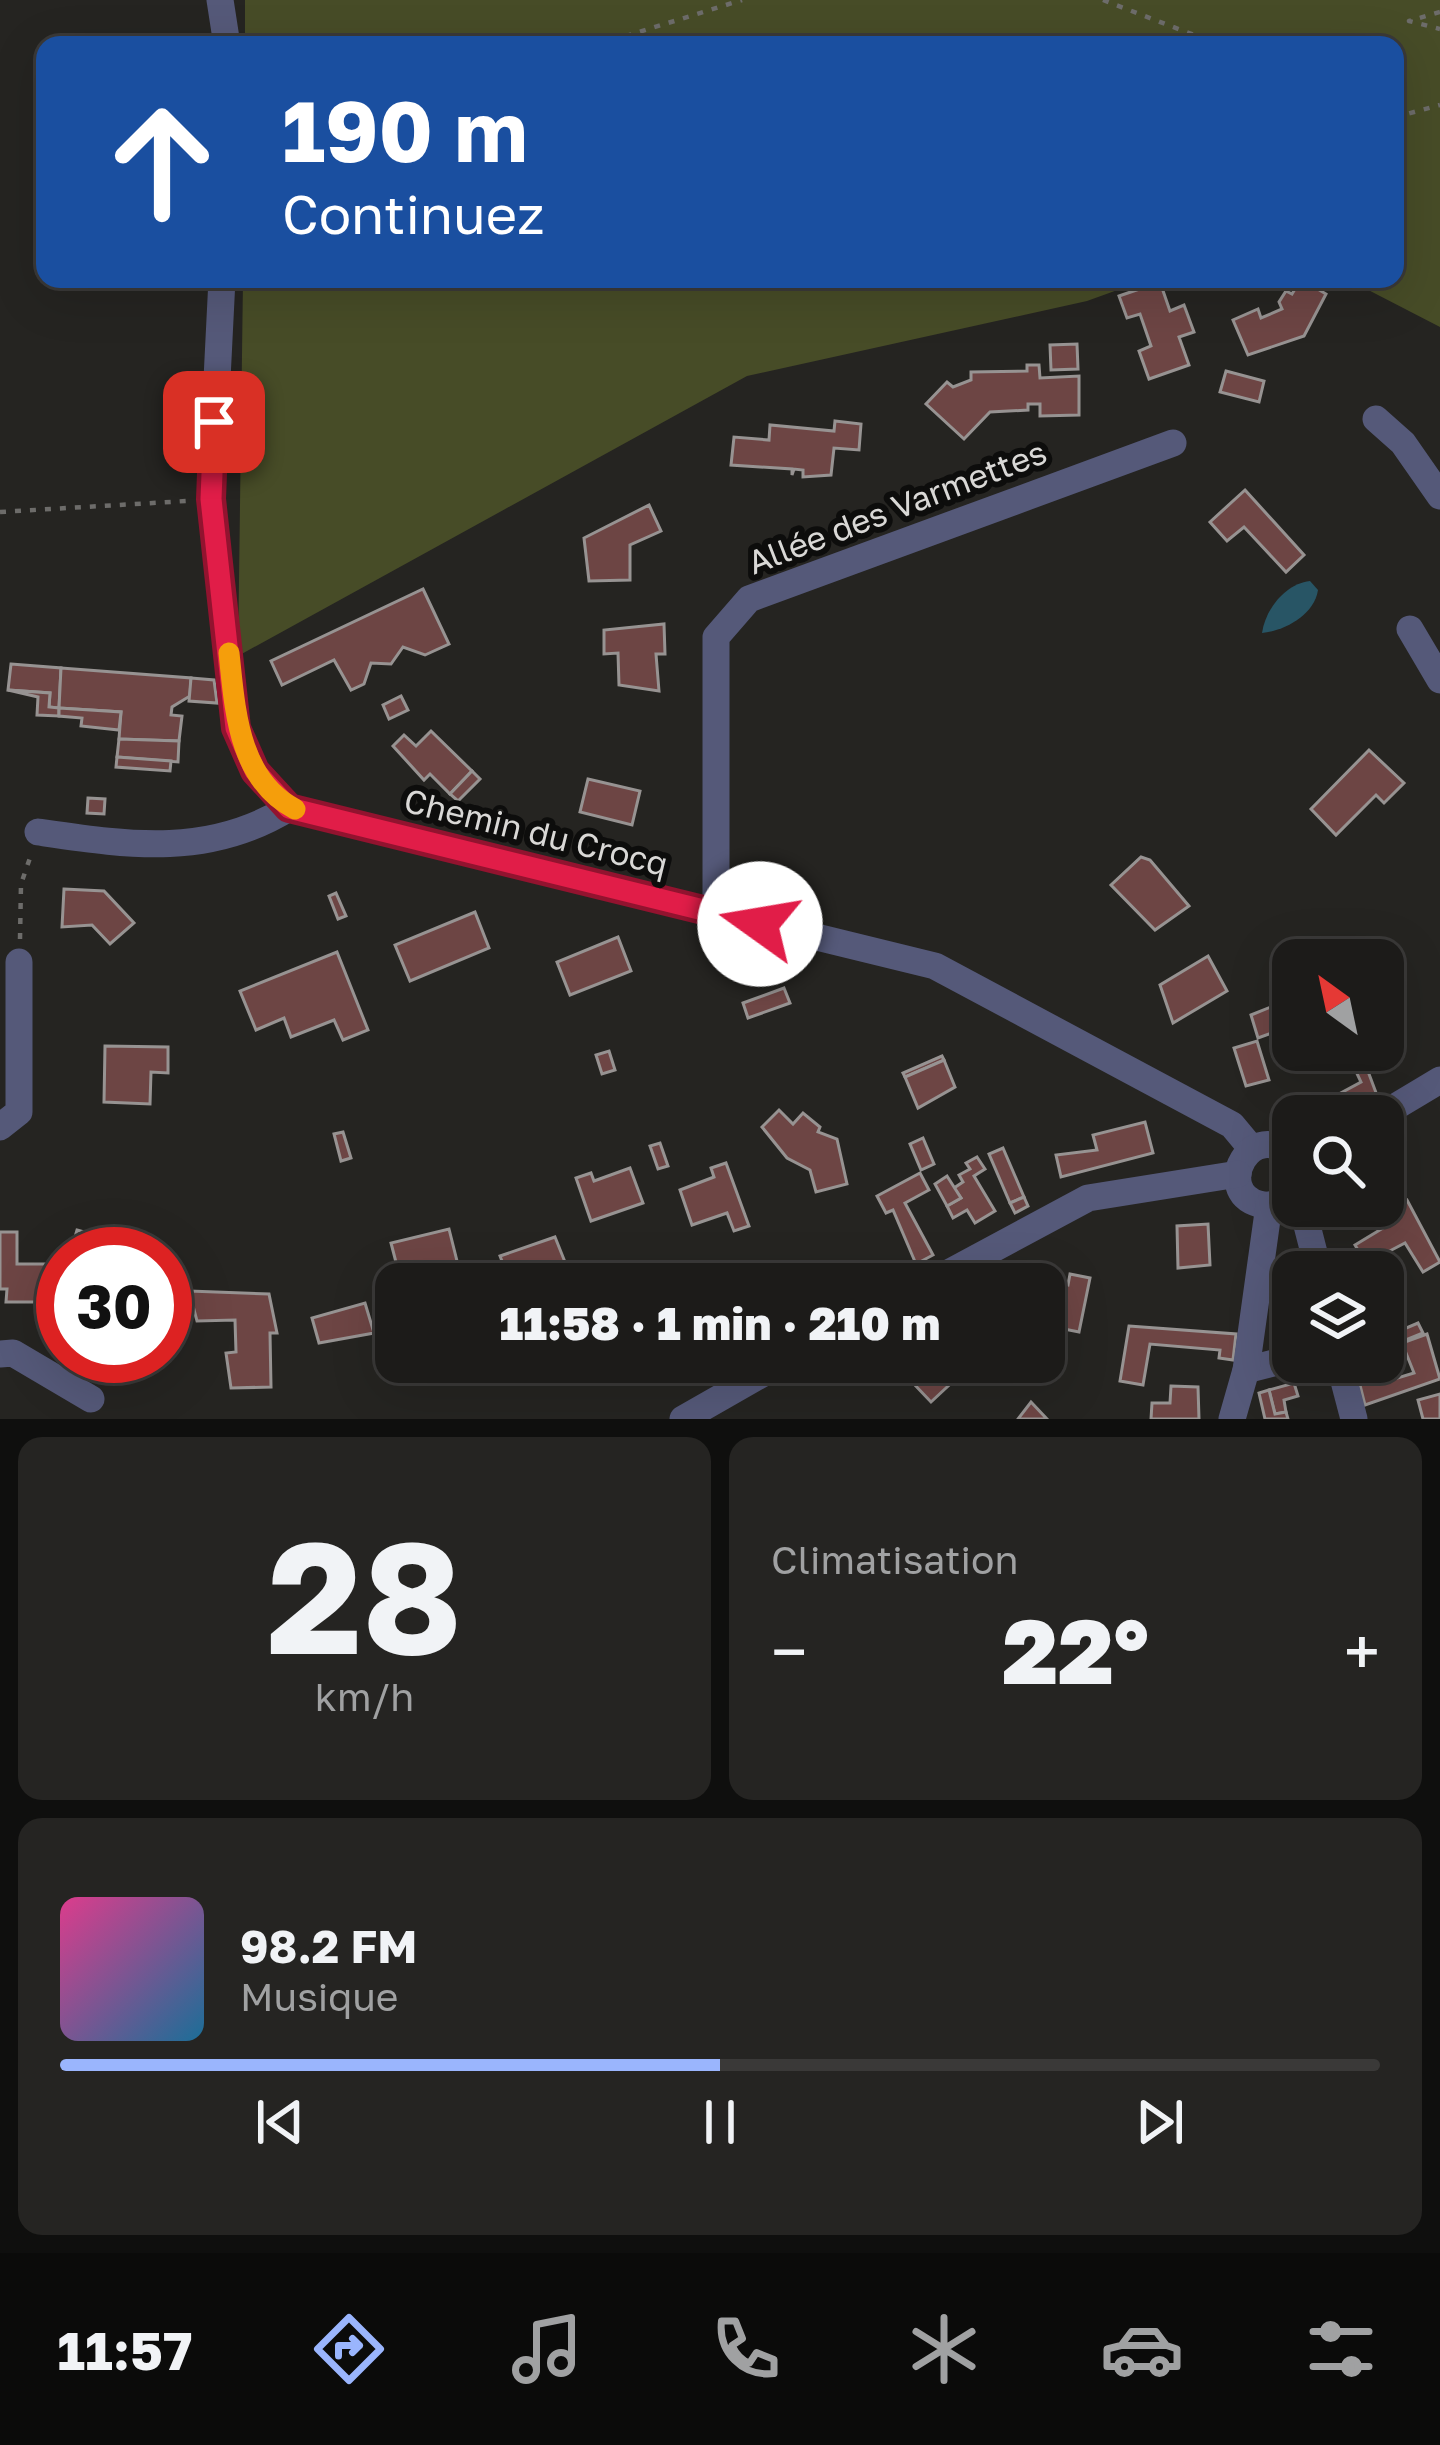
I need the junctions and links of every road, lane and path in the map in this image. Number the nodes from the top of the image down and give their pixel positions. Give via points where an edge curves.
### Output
1 (220, 0) edge
2 (742, 0) edge
3 (1102, 0) edge
4 (1440, 12) edge
5 (1440, 29) edge
6 (226, 36) edge
7 (626, 36) edge
8 (1196, 36) edge
9 (1440, 105) edge
10 (1404, 115) edge
11 (222, 288) edge
12 (1376, 419) dead end
13 (1173, 442) dead end
14 (1440, 496) edge
15 (211, 499) junction
16 (0, 512) edge
17 (1410, 629) dead end
18 (1440, 680) edge
19 (289, 808) junction
20 (38, 832) joint
21 (716, 914) junction
22 (19, 962) joint
23 (1440, 1080) edge
24 (1404, 1102) edge
25 (0, 1127) edge
26 (1272, 1149) edge
27 (1245, 1161) junction
28 (1272, 1199) edge
29 (1275, 1227) edge
30 (967, 1263) edge
31 (0, 1354) edge
32 (1272, 1363) edge
33 (1246, 1370) junction
34 (746, 1383) edge
35 (1345, 1383) edge
36 (91, 1399) dead end
37 (683, 1419) edge
38 (1232, 1419) edge
39 (1354, 1419) edge

1 - 6 street
2 - 7 path
3 - 8 path
4 - 5 path via 1409,21
9 - 10 path
11 - 15 street
12 - 14 street
13 - 21 street, Allée des Varmettes via 748,599 716,637
15 - 16 path
15 - 19 street via 236,728 255,771
17 - 18 street
19 - 20 street via 256,829 146,848
19 - 21 street, Chemin du Crocq
20 - 22 path via 21,884
21 - 27 street, Chemin du Crocq via 935,965 1232,1125
22 - 25 street via 19,1112
23 - 24 street
26 - 27 street
27 - 28 street, Chemin du Crocq via 1250,1200
27 - 30 street via 1088,1198
29 - 33 street
31 - 36 street via 13,1353
32 - 33 street
33 - 38 street
34 - 37 street
35 - 39 street

